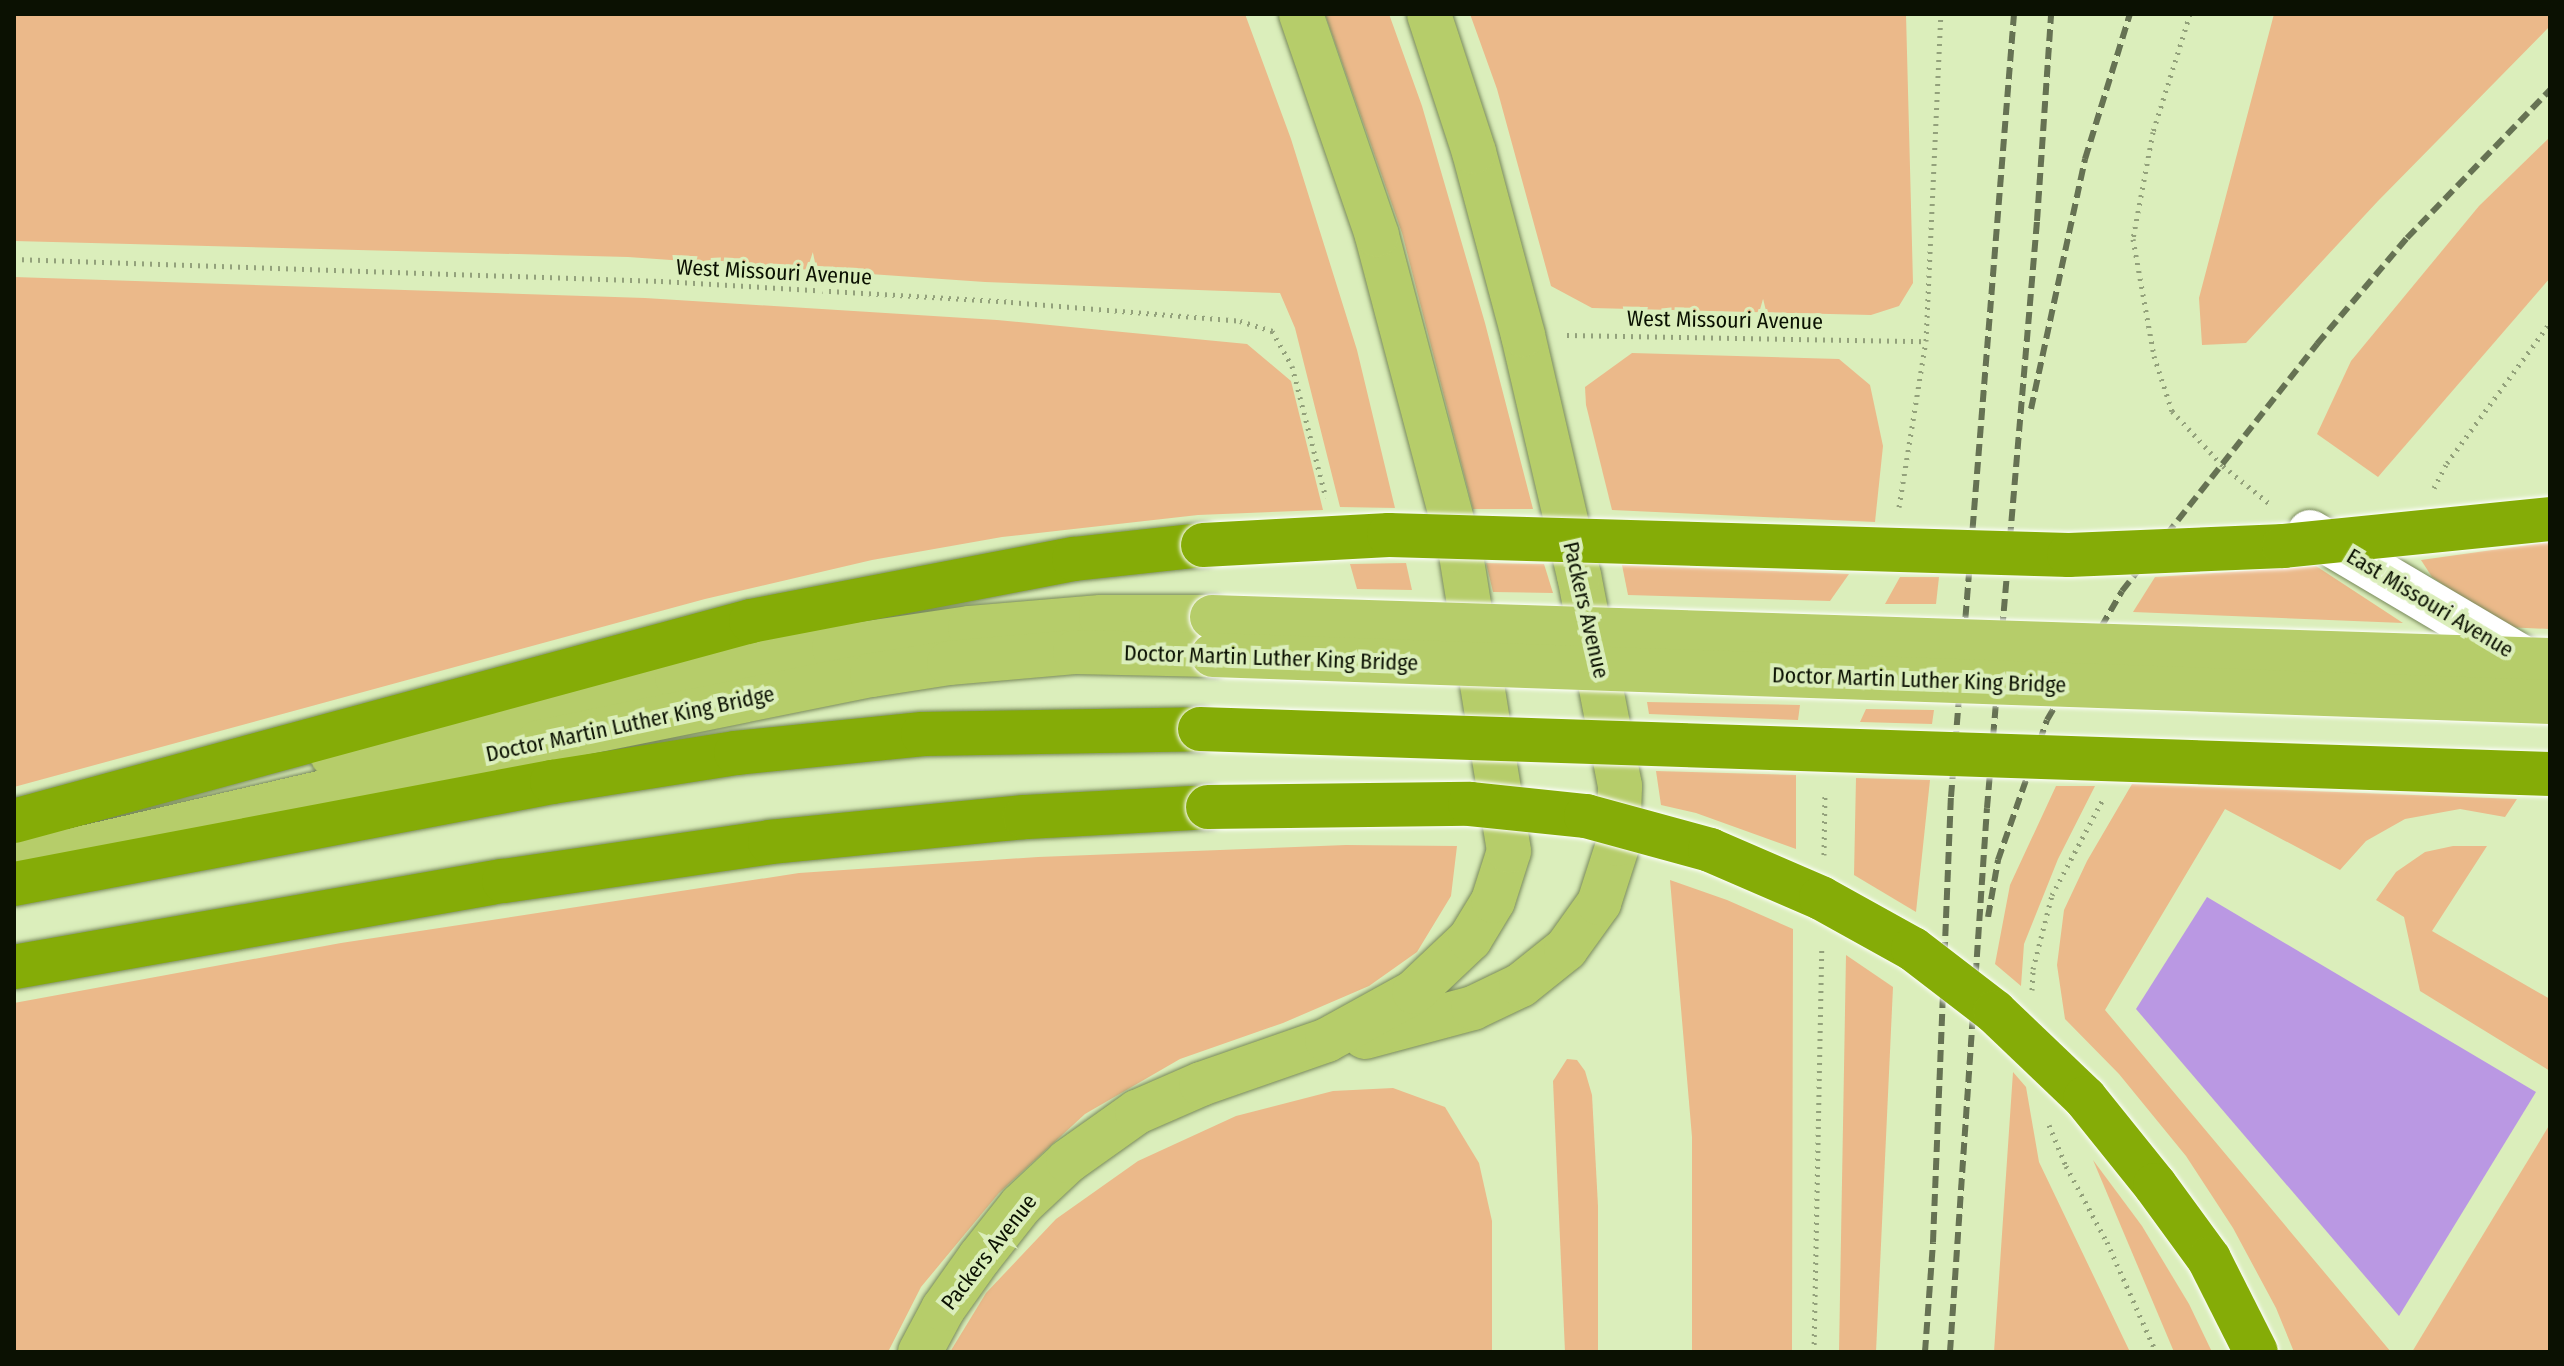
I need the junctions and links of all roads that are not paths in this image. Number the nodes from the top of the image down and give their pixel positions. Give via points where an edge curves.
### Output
1 (1301, 14) edge
2 (1429, 14) edge
3 (2550, 519) edge
4 (2310, 532) dead end
5 (1212, 636) junction
6 (2550, 660) edge
7 (2550, 674) edge
8 (2550, 702) edge
9 (2550, 774) edge
10 (14, 824) edge
11 (14, 864) edge
12 (14, 884) edge
13 (14, 967) edge
14 (1327, 1040) junction
15 (920, 1352) edge
16 (2256, 1352) edge

1 - 14 main road, Packers Avenue via 1377,235 1460,550 1509,851 1493,901 1470,939 1414,992
2 - 14 main road, Packers Avenue via 1474,152 1523,335 1603,685 1620,786 1618,844 1599,903 1566,949 1521,985 1473,1008 1371,1037
3 - 10 highway, bridge via 2284,546 2069,555 1389,535 1203,545 1074,559 751,621
4 - 7 street, East Missouri Avenue
5 - 6 main road, Doctor Martin Luther King Bridge, bridge
5 - 8 main road, Doctor Martin Luther King Bridge, bridge
5 - 10 main road, Doctor Martin Luther King Bridge via 1101,617 970,628 834,648 677,677
5 - 11 main road, Doctor Martin Luther King Bridge via 872,675 539,742
9 - 12 highway, bridge via 1200,729 923,734 736,753 552,782
13 - 16 highway, bridge via 504,881 770,842 1025,817 1208,807 1470,804 1586,816 1710,850 1821,898 1913,949 1995,1012 2085,1098 2155,1185 2209,1259
14 - 15 main road, Packers Avenue via 1137,1112 1068,1161 1021,1205 980,1257

